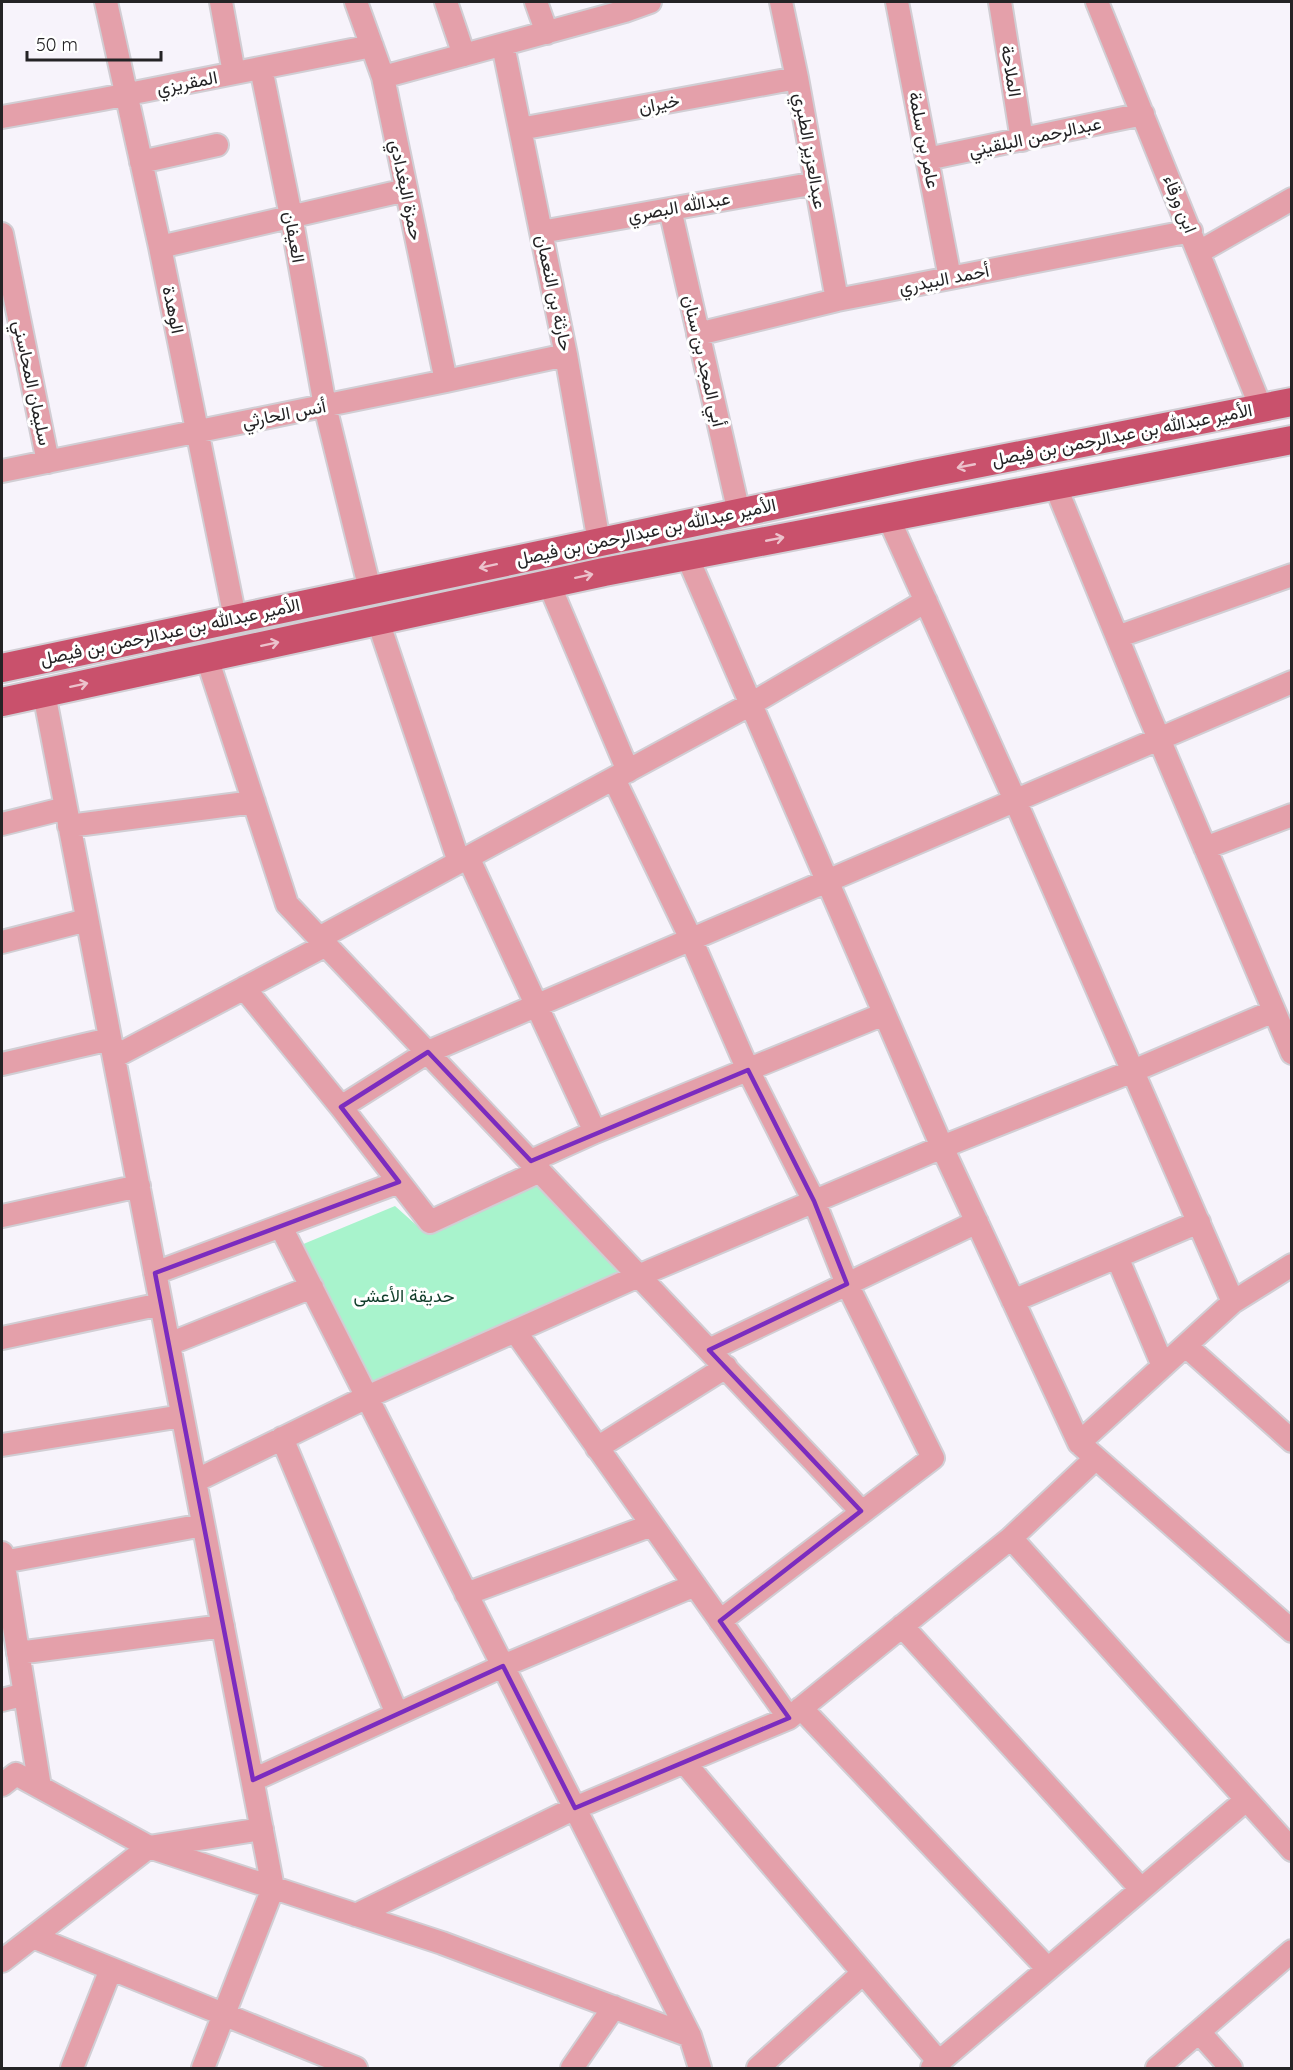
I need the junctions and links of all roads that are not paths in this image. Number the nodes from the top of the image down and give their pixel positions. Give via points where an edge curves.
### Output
1 (106, 2) edge
2 (220, 2) edge
3 (356, 2) edge
4 (446, 2) edge
5 (536, 2) edge
6 (650, 2) edge
7 (781, 2) edge
8 (897, 2) edge
9 (1000, 2) edge
10 (1097, 2) edge
11 (547, 33) junction
12 (503, 45) junction
13 (372, 46) junction
14 (464, 55) junction
15 (261, 68) junction
16 (234, 74) junction
17 (383, 77) junction
18 (797, 78) junction
19 (126, 95) junction
20 (1143, 114) junction
21 (2, 117) edge
22 (520, 129) junction
23 (1022, 140) junction
24 (217, 145) dead end
25 (927, 159) junction
26 (141, 162) junction
27 (816, 183) junction
28 (406, 190) junction
29 (1292, 199) edge
30 (670, 209) junction
31 (291, 216) junction
32 (1191, 231) junction
33 (541, 232) junction
34 (2, 234) edge
35 (160, 247) junction
36 (1199, 252) junction
37 (950, 278) junction
38 (837, 300) junction
39 (698, 334) junction
40 (566, 354) junction
41 (446, 381) junction
42 (1292, 402) edge
43 (325, 406) junction
44 (1261, 408) junction
45 (198, 432) junction
46 (1292, 440) edge
47 (48, 462) junction
48 (2, 471) edge
49 (1055, 485) junction
50 (739, 513) junction
51 (888, 518) junction
52 (599, 542) junction
53 (687, 556) junction
54 (1292, 575) edge
55 (549, 584) junction
56 (370, 590) junction
57 (926, 601) junction
58 (236, 618) junction
59 (378, 621) junction
60 (1117, 637) junction
61 (207, 658) junction
62 (2, 668) edge
63 (1292, 682) edge
64 (44, 693) junction
65 (2, 702) edge
66 (751, 704) junction
67 (1159, 739) junction
68 (621, 775) junction
69 (1015, 800) junction
70 (254, 802) junction
71 (1292, 814) edge
72 (68, 817) junction
73 (2, 824) edge
74 (1205, 848) junction
75 (463, 860) junction
76 (827, 881) junction
77 (87, 920) junction
78 (691, 939) junction
79 (323, 941) junction
80 (2, 942) edge
81 (244, 988) junction
82 (537, 1006) junction
83 (1274, 1011) junction
84 (885, 1014) junction
85 (112, 1048) junction
86 (428, 1052) junction
87 (1292, 1053) edge
88 (2, 1064) edge
89 (748, 1070) junction
90 (1133, 1071) junction
91 (341, 1107) junction
92 (596, 1132) junction
93 (942, 1147) junction
94 (535, 1166) junction
95 (399, 1182) junction
96 (138, 1186) junction
97 (814, 1201) junction
98 (2, 1216) edge
99 (977, 1222) junction
100 (1199, 1222) junction
101 (281, 1227) junction
102 (1117, 1257) junction
103 (1292, 1265) edge
104 (155, 1273) junction
105 (640, 1276) junction
106 (847, 1284) junction
107 (312, 1287) junction
108 (1013, 1301) junction
109 (1233, 1302) junction
110 (161, 1304) junction
111 (515, 1331) junction
112 (2, 1338) edge
113 (169, 1344) junction
114 (1186, 1346) junction
115 (709, 1350) junction
116 (1163, 1366) junction
117 (726, 1367) junction
118 (367, 1397) junction
119 (182, 1416) junction
120 (282, 1438) junction
121 (1292, 1441) edge
122 (2, 1445) edge
123 (597, 1448) junction
124 (1087, 1450) junction
125 (195, 1481) junction
126 (861, 1511) junction
127 (203, 1525) junction
128 (652, 1525) junction
129 (1011, 1538) junction
130 (2, 1558) edge
131 (695, 1585) junction
132 (466, 1594) junction
133 (1288, 1620) edge
134 (720, 1621) junction
135 (223, 1626) junction
136 (902, 1626) junction
137 (18, 1653) junction
138 (503, 1666) junction
139 (25, 1694) junction
140 (2, 1700) edge
141 (795, 1713) junction
142 (398, 1714) junction
143 (684, 1762) junction
144 (253, 1780) junction
145 (2, 1785) edge
146 (40, 1787) junction
147 (1246, 1800) junction
148 (575, 1808) junction
149 (262, 1829) junction
150 (148, 1847) junction
151 (1292, 1850) edge
152 (273, 1888) junction
153 (1141, 1889) junction
154 (356, 1915) junction
155 (33, 1937) junction
156 (1292, 1951) edge
157 (2, 1961) edge
158 (111, 1969) junction
159 (1048, 1969) junction
160 (863, 1973) junction
161 (614, 2007) junction
162 (225, 2015) junction
163 (1199, 2032) junction
164 (690, 2036) junction
165 (936, 2065) edge
166 (72, 2068) edge
167 (203, 2068) edge
168 (356, 2068) edge
169 (572, 2068) edge
170 (700, 2068) edge
171 (758, 2068) edge
172 (1156, 2068) edge
173 (1231, 2068) edge

1 - 19 street, الوهدة
2 - 16 street
3 - 13 street, حمزة البغدادي
4 - 14 street
5 - 11 street
6 - 11 street
7 - 18 street, عبدالعزيز الطبري
8 - 25 street, عامر بن سلمة
9 - 23 street, الملاحة
10 - 20 street, ابن ورقاء
11 - 12 street
12 - 14 street
12 - 22 street, حارثة بن النعمان
13 - 15 street, المقريزي
13 - 17 street, حمزة البغدادي
14 - 17 street
15 - 16 street, المقريزي
15 - 31 street, العيفان
16 - 19 street, المقريزي
17 - 28 street, حمزة البغدادي
18 - 22 street, خيران
18 - 27 street, عبدالعزيز الطبري
19 - 21 street, المقريزي
19 - 26 street, الوهدة
20 - 23 street, عبدالرحمن البلقيني
20 - 32 street, ابن ورقاء
22 - 33 street, حارثة بن النعمان
23 - 25 street, عبدالرحمن البلقيني
24 - 26 street
25 - 37 street, عامر بن سلمة
26 - 35 street, الوهدة
27 - 30 street, عبدالله البصري
27 - 38 street, عبدالعزيز الطبري
28 - 31 street
28 - 41 street, حمزة البغدادي
29 - 36 street
30 - 33 street, عبدالله البصري
30 - 39 street, أبي المجد بن سنان
31 - 35 street
31 - 43 street, العيفان
32 - 36 street, ابن ورقاء
32 - 37 street, أحمد البيدري
33 - 40 street, حارثة بن النعمان
34 - 47 street, سليمان المحاسني
35 - 45 street, الوهدة
36 - 44 street, ابن ورقاء
37 - 38 street, أحمد البيدري
38 - 39 street, أحمد البيدري
39 - 50 street, أبي المجد بن سنان
40 - 41 street, أنس الحارثي
40 - 52 street, حارثة بن النعمان
41 - 43 street, أنس الحارثي
42 - 44 main road, الأمير عبدالله بن عبدالرحمن بن فيصل
43 - 45 street, أنس الحارثي
43 - 56 street, العيفان
44 -> 50 main road, الأمير عبدالله بن عبدالرحمن بن فيصل
45 - 47 street, أنس الحارثي
45 - 58 street, الوهدة
46 - 49 main road, الأمير عبدالله بن عبدالرحمن بن فيصل
47 - 48 street, أنس الحارثي
49 - 51 main road, الأمير عبدالله بن عبدالرحمن بن فيصل
49 - 60 street
50 - 52 main road, الأمير عبدالله بن عبدالرحمن بن فيصل
53 -> 51 main road, الأمير عبدالله بن عبدالرحمن بن فيصل
51 - 57 street
52 -> 56 main road, الأمير عبدالله بن عبدالرحمن بن فيصل
55 -> 53 main road, الأمير عبدالله بن عبدالرحمن بن فيصل
53 - 66 street
54 - 60 street
55 - 59 main road, الأمير عبدالله بن عبدالرحمن بن فيصل
55 - 68 street
56 - 58 main road, الأمير عبدالله بن عبدالرحمن بن فيصل
57 - 66 street
57 - 69 street
58 - 62 main road, الأمير عبدالله بن عبدالرحمن بن فيصل
61 -> 59 main road, الأمير عبدالله بن عبدالرحمن بن فيصل
59 - 75 street
60 - 67 street
64 -> 61 main road, الأمير عبدالله بن عبدالرحمن بن فيصل
61 - 70 street
63 - 67 street
64 - 65 main road, الأمير عبدالله بن عبدالرحمن بن فيصل
64 - 72 street
66 - 68 street
66 - 76 street
67 - 69 street
67 - 74 street
68 - 75 street
68 - 78 street
69 - 76 street
69 - 90 street
70 - 72 street
70 - 79 street via 287,904
71 - 74 street
72 - 73 street
72 - 77 street
74 - 83 street
75 - 79 street
75 - 82 street
76 - 78 street
76 - 84 street
77 - 80 street
77 - 85 street
78 - 82 street
78 - 89 street
79 - 81 street
79 - 86 street
81 - 85 street
81 - 91 street
82 - 86 street
82 - 92 street
83 - 87 street
83 - 90 street
84 - 89 street
84 - 93 street
85 - 88 street
85 - 96 street
86 - 91 street
86 - 94 street
89 - 92 street
89 - 97 street
90 - 93 street
90 - 100 street
91 - 95 street
92 - 94 street
93 - 97 street
93 - 99 street
94 - 95 street via 430,1222
94 - 105 street
95 - 101 street
96 - 98 street
96 - 104 street
97 - 105 street
97 - 106 street
99 - 106 street
99 - 108 street
100 - 102 street
100 - 109 street
101 - 104 street
101 - 107 street
102 - 108 street
102 - 116 street
103 - 109 street
104 - 110 street
105 - 111 street
105 - 115 street
106 - 115 street
106 - 126 street via 933,1458
107 - 113 street
107 - 118 street
108 - 124 street
109 - 114 street
110 - 112 street
110 - 113 street
111 - 118 street
111 - 123 street
113 - 119 street
114 - 116 street
114 - 121 street
115 - 117 street
116 - 124 street
117 - 123 street
117 - 126 street
118 - 120 street
118 - 132 street
119 - 122 street
119 - 125 street
120 - 125 street
120 - 142 street
123 - 128 street
124 - 129 street
124 - 133 street
125 - 127 street
126 - 134 street
127 - 130 street
127 - 135 street
128 - 131 street
128 - 132 street
129 - 136 street
129 - 147 street
130 - 137 street
131 - 134 street
131 - 138 street
132 - 138 street
134 - 141 street
135 - 137 street
135 - 144 street
136 - 141 street
136 - 153 street
137 - 139 street
138 - 142 street
138 - 148 street
139 - 140 street
139 - 146 street
141 - 143 street
141 - 159 street
142 - 144 street
143 - 148 street
143 - 160 street
144 - 149 street
145 - 146 street via 16,1774
146 - 150 street
147 - 151 street
147 - 153 street
148 - 154 street
148 - 164 street
149 - 150 street
149 - 152 street
150 - 152 street
150 - 155 street
152 - 154 street
152 - 162 street
153 - 159 street
154 - 161 street
155 - 157 street
155 - 158 street
156 - 163 street
158 - 162 street
158 - 166 street
159 - 165 street
160 - 165 street
160 - 171 street
161 - 164 street
161 - 169 street
162 - 167 street
162 - 168 street
163 - 172 street
163 - 173 street
164 - 170 street

